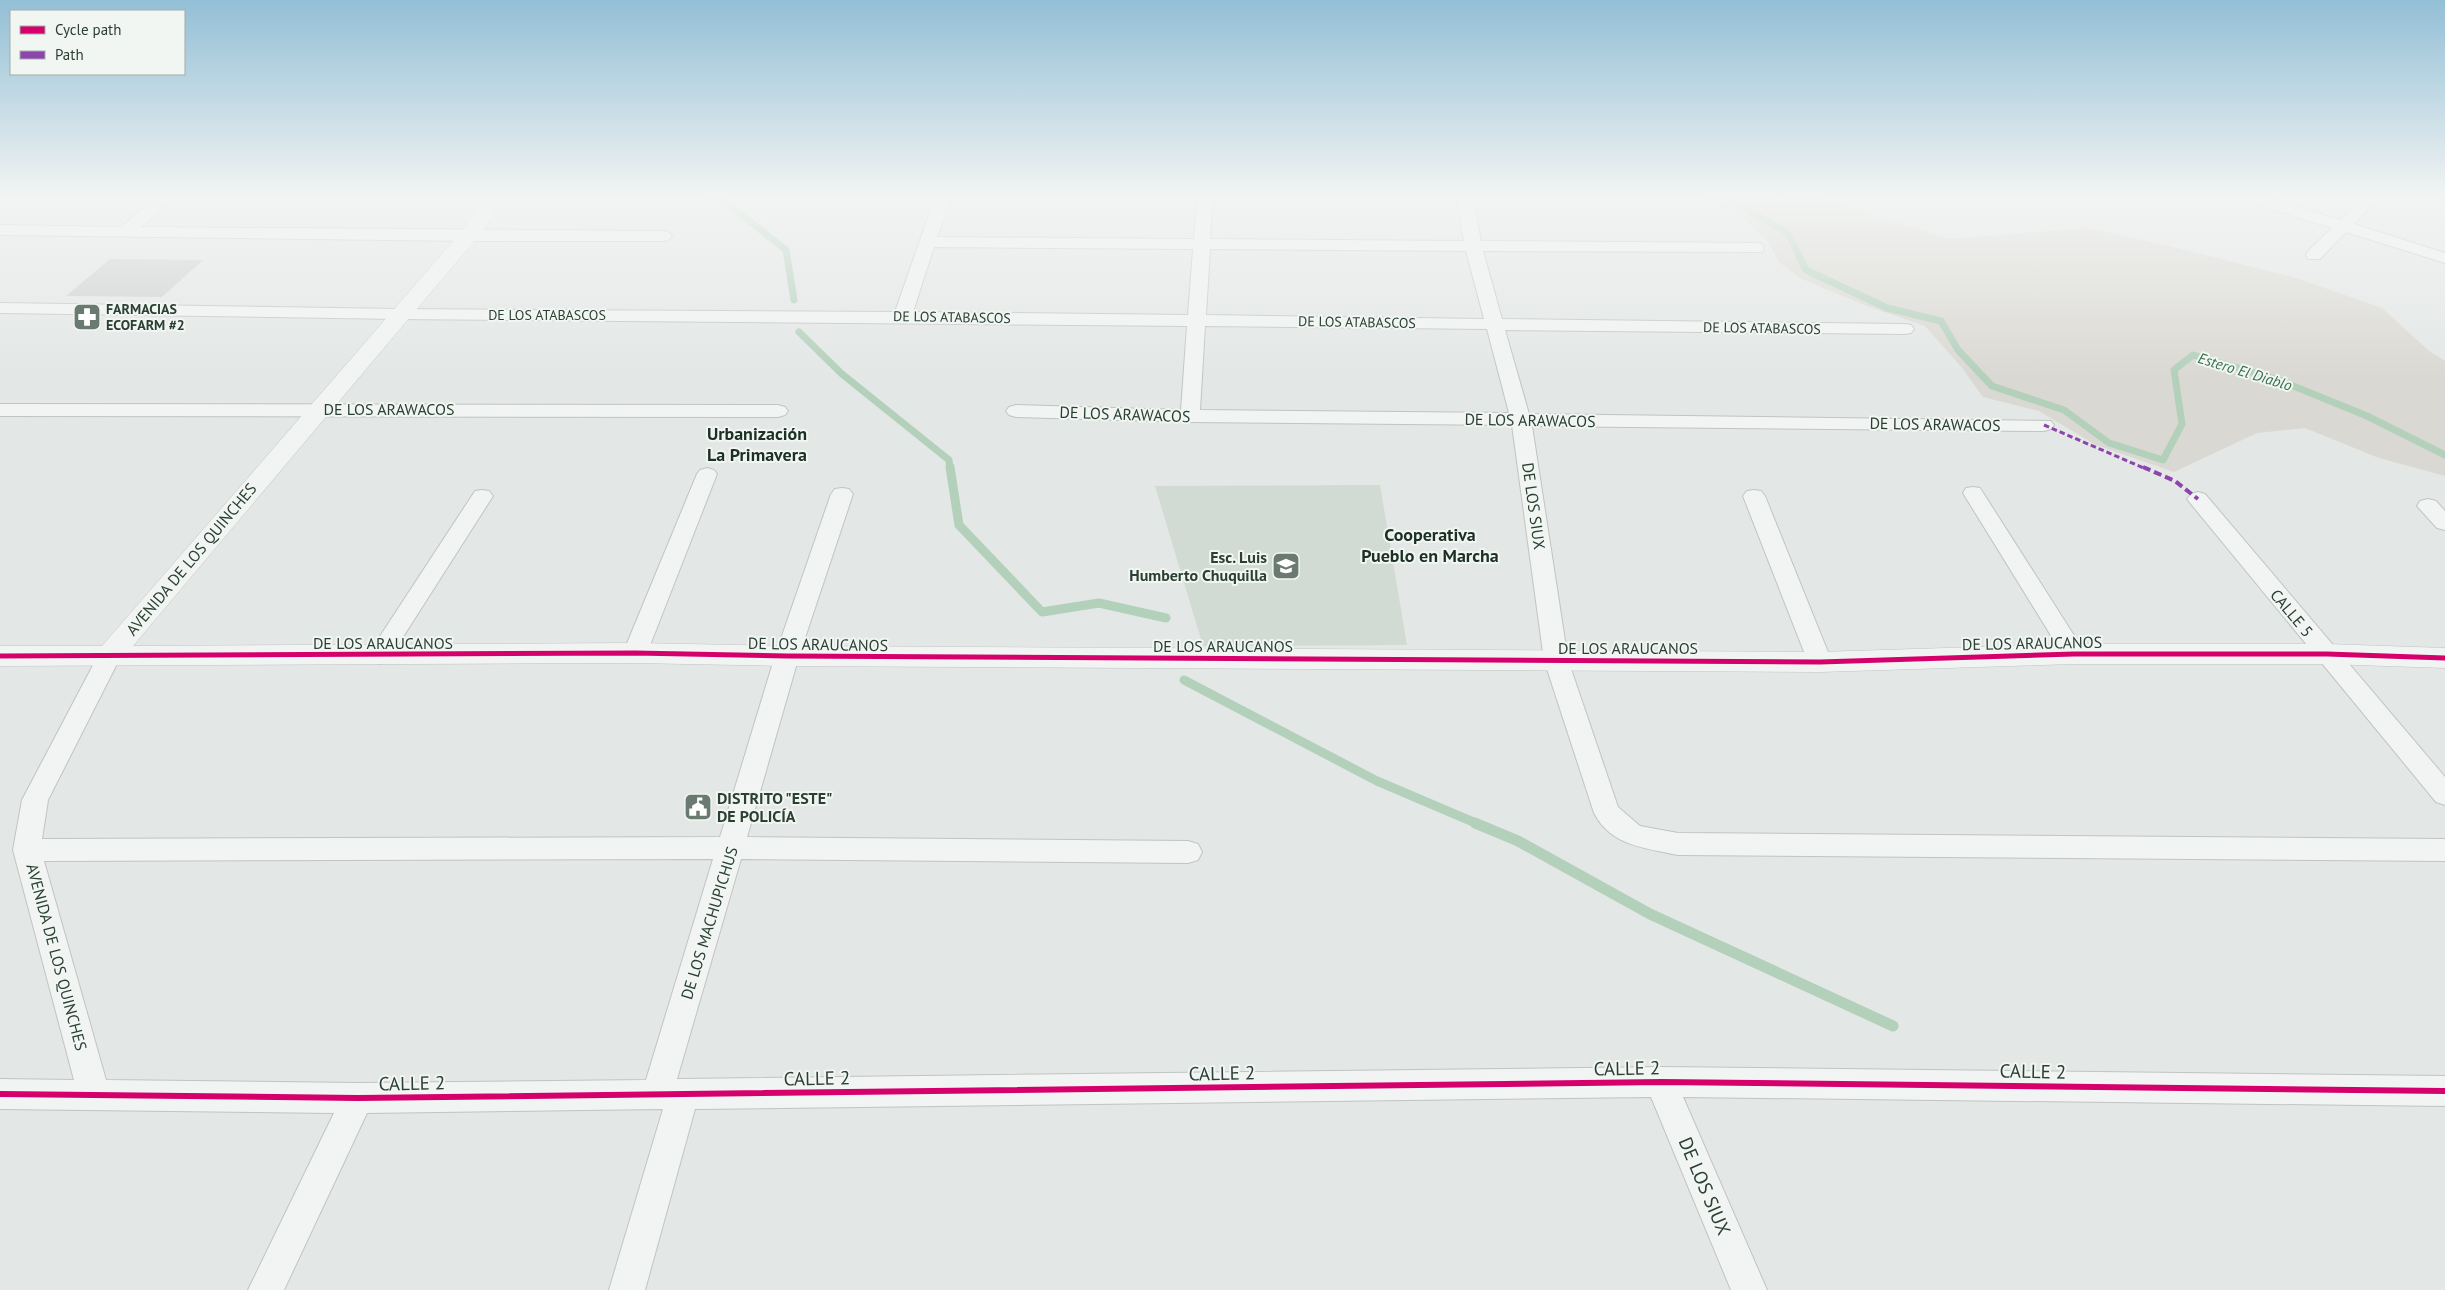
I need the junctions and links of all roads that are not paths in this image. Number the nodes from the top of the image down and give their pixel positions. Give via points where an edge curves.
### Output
1 (449, 257) edge
2 (921, 257) edge
3 (1200, 257) edge
4 (1477, 257) edge
5 (0, 308) edge
6 (399, 314) junction
7 (902, 317) junction
8 (1195, 320) junction
9 (1495, 325) junction
10 (1905, 329) dead end
11 (318, 408) junction
12 (0, 410) edge
13 (778, 411) dead end
14 (1016, 411) dead end
15 (1190, 416) junction
16 (1521, 420) junction
17 (2044, 425) dead end
18 (707, 474) dead end
19 (1973, 493) dead end
20 (842, 494) dead end
21 (482, 496) dead end
22 (1754, 496) dead end
23 (2198, 499) dead end
24 (2428, 506) dead end
25 (2445, 523) edge
26 (635, 653) junction
27 (2074, 654) junction
28 (2327, 654) junction
29 (0, 656) edge
30 (109, 656) junction
31 (379, 656) junction
32 (787, 656) junction
33 (2445, 658) edge
34 (1556, 660) junction
35 (1820, 662) junction
36 (2445, 795) edge
37 (731, 848) junction
38 (28, 850) junction
39 (2445, 850) edge
40 (1188, 852) dead end
41 (1661, 1082) junction
42 (2445, 1091) edge
43 (0, 1094) edge
44 (94, 1095) junction
45 (670, 1095) junction
46 (358, 1098) junction
47 (266, 1290) edge
48 (627, 1290) edge
49 (1749, 1290) edge

1 - 6 street, AVENIDA DE LOS QUINCHES
2 - 7 street
3 - 8 street
4 - 9 street, DE LOS SIUX
5 - 6 street, DE LOS ATABASCOS
6 - 7 street, DE LOS ATABASCOS
6 - 11 street, AVENIDA DE LOS QUINCHES
7 - 8 street, DE LOS ATABASCOS
8 - 9 street, DE LOS ATABASCOS
8 - 15 street
9 - 10 street, DE LOS ATABASCOS
9 - 16 street, DE LOS SIUX
11 - 12 street, DE LOS ARAWACOS
11 - 13 street, DE LOS ARAWACOS
11 - 30 street, AVENIDA DE LOS QUINCHES
14 - 15 street, DE LOS ARAWACOS
15 - 16 street, DE LOS ARAWACOS
16 - 17 street, DE LOS ARAWACOS
16 - 34 street, DE LOS SIUX
18 - 26 street
19 - 27 street
20 - 32 street, DE LOS MACHUPICHUS
21 - 31 street
22 - 35 street
23 - 28 street, CALLE 5
24 - 25 street
26 - 31 street, DE LOS ARAUCANOS
26 - 32 street, DE LOS ARAUCANOS
27 - 28 street, DE LOS ARAUCANOS
27 - 35 street, DE LOS ARAUCANOS
28 - 33 street, DE LOS ARAUCANOS
28 - 36 street, CALLE 5
29 - 30 street, DE LOS ARAUCANOS
30 - 31 street, DE LOS ARAUCANOS
30 - 38 street, AVENIDA DE LOS QUINCHES via 35,800
32 - 34 street, DE LOS ARAUCANOS
32 - 37 street, DE LOS MACHUPICHUS
34 - 35 street, DE LOS ARAUCANOS
34 - 39 street, DE LOS SIUX via 1607,813 1632,835 1678,844
37 - 38 street
37 - 40 street
37 - 45 street, DE LOS MACHUPICHUS
38 - 44 street, AVENIDA DE LOS QUINCHES
41 - 42 street, CALLE 2
41 - 45 street, CALLE 2
41 - 49 street, DE LOS SIUX
43 - 44 street, CALLE 2
44 - 46 street, CALLE 2
45 - 46 street, CALLE 2
45 - 48 street, DE LOS MACHUPICHUS
46 - 47 street

